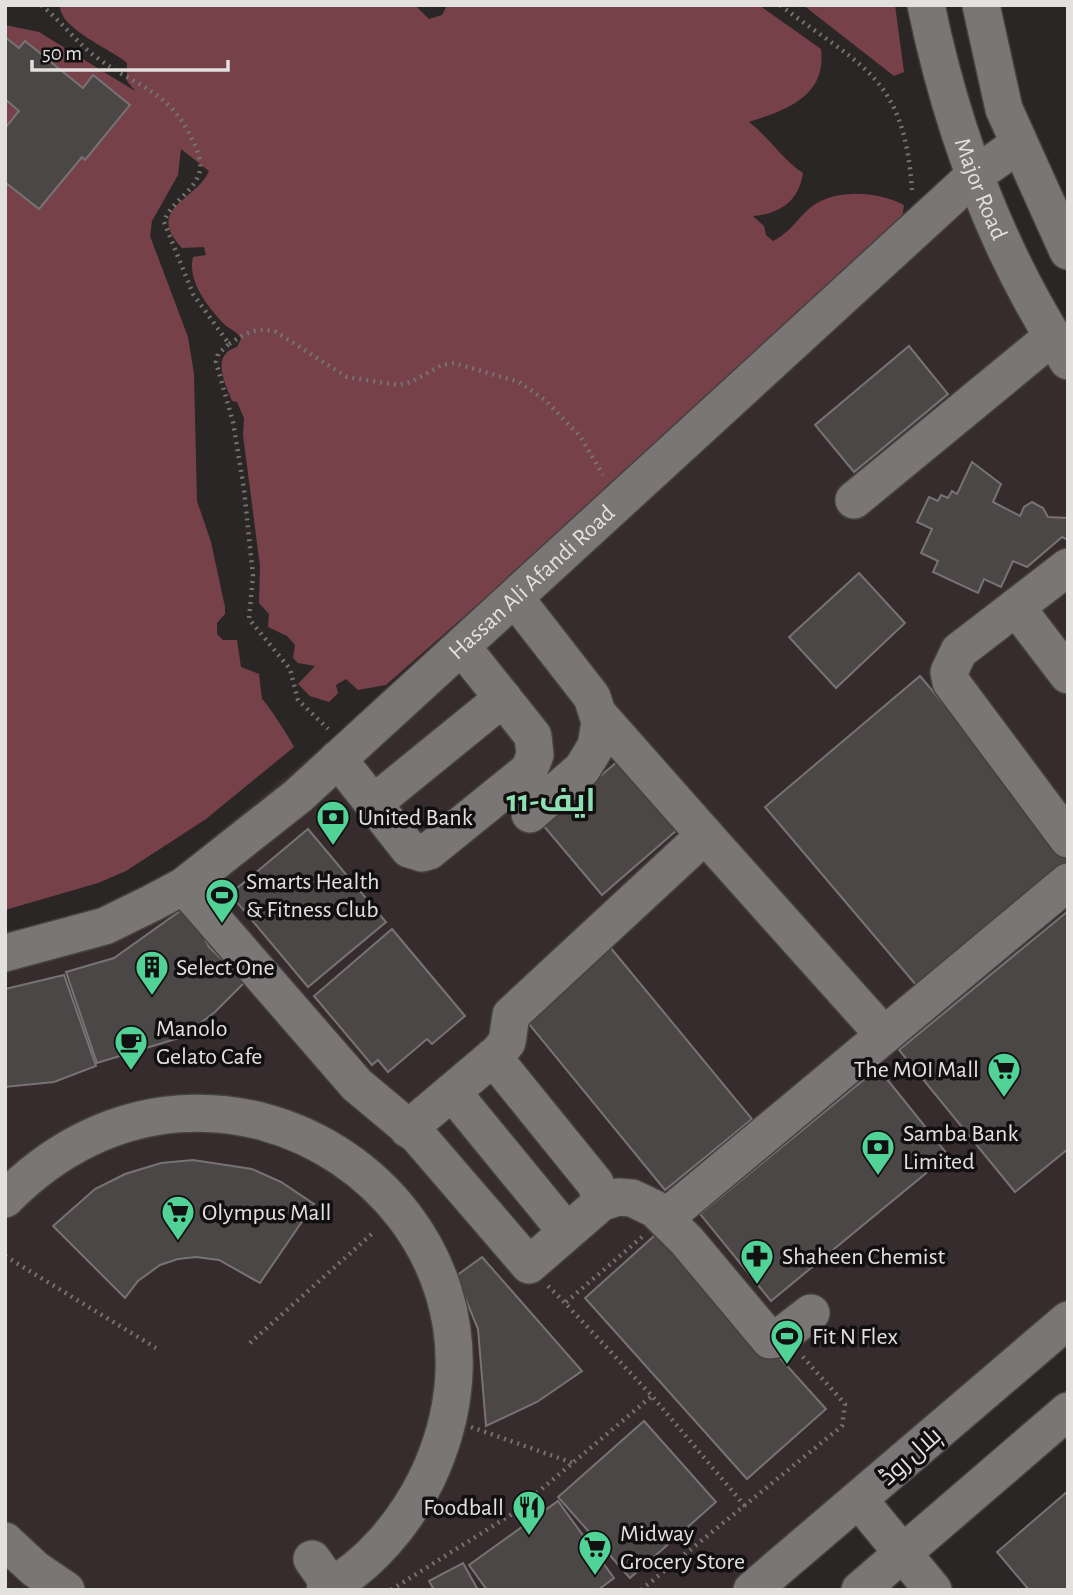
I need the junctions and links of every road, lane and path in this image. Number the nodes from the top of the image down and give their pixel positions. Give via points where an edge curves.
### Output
1 (42, 5) edge
2 (780, 5) edge
3 (926, 5) edge
4 (981, 5) edge
5 (1018, 145) junction
6 (975, 175) junction
7 (909, 237) junction
8 (1068, 251) edge
9 (229, 344) junction
10 (1060, 349) edge
11 (854, 500) dead end
12 (615, 506) junction
13 (1068, 567) edge
14 (515, 598) junction
15 (1016, 607) junction
16 (462, 647) junction
17 (1068, 675) edge
18 (503, 698) junction
19 (598, 714) junction
20 (344, 754) junction
21 (374, 803) junction
22 (530, 814) dead end
23 (705, 835) junction
24 (1068, 839) edge
25 (1068, 882) edge
26 (184, 886) junction
27 (5, 953) edge
28 (884, 1035) junction
29 (493, 1057) junction
30 (452, 1091) junction
31 (408, 1129) junction
32 (5, 1199) edge
33 (599, 1203) junction
34 (399, 1210) junction
35 (665, 1218) junction
36 (566, 1231) junction
37 (5, 1256) edge
38 (811, 1313) dead end
39 (1068, 1320) edge
40 (250, 1343) dead end
41 (156, 1348) dead end
42 (798, 1353) dead end
43 (652, 1396) junction
44 (1068, 1411) edge
45 (447, 1418) junction
46 (573, 1463) junction
47 (859, 1500) junction
48 (745, 1506) junction
49 (5, 1541) edge
50 (905, 1553) junction
51 (323, 1578) edge
52 (75, 1584) edge
53 (391, 1590) edge
54 (641, 1590) edge
55 (752, 1590) edge
56 (860, 1590) edge
57 (933, 1590) edge

1 - 9 path via 99,60 173,106 186,125 201,168 164,222 193,294
2 - 7 path via 862,64 891,100 908,144
3 - 6 street, Major Road via 939,67
4 - 5 street, Major Road via 1004,109
5 - 6 street, Hassan Ali Afandi Road
5 - 8 street, Major Road
6 - 7 street, Hassan Ali Afandi Road
6 - 10 street, Major Road
7 - 12 street, Hassan Ali Afandi Road
9 - 12 path via 265,328 360,381 398,385 454,363 519,382 545,400 580,436 596,458
9 - 20 path via 216,362 233,422 244,489 253,576 249,619 290,669 294,690 305,709
10 - 11 street
12 - 14 street, Hassan Ali Afandi Road
13 - 15 street
14 - 16 street, Hassan Ali Afandi Road
14 - 19 street via 592,697
15 - 17 street
15 - 24 street via 960,651 949,672 951,682
16 - 18 street
16 - 20 street, Hassan Ali Afandi Road
18 - 21 street
18 - 21 street via 533,736 535,755 529,770 422,853 409,849
19 - 22 street via 599,738 582,769
19 - 23 street
20 - 21 street
20 - 26 street, Hassan Ali Afandi Road
23 - 28 street
23 - 29 street via 511,1015 507,1042
25 - 28 street
26 - 27 street, Hassan Ali Afandi Road via 105,926
26 - 31 street via 357,1085
28 - 35 street
29 - 30 street
29 - 33 street via 595,1182
30 - 31 street
30 - 36 street
31 - 36 street via 529,1265
32 - 34 street via 62,1150 100,1131 153,1116 222,1113 263,1120 302,1134 371,1179
33 - 35 street via 632,1198
33 - 36 street
34 - 40 path
34 - 45 street via 430,1262 446,1308 453,1382
35 - 38 street via 765,1337 777,1339
35 - 43 path via 565,1303
37 - 41 path
39 - 47 street, ہلال روڈ
42 - 48 path via 845,1404 842,1426
43 - 46 path
43 - 48 path
44 - 50 street
45 - 46 path
45 - 51 street via 436,1459 394,1531 365,1561
46 - 53 path via 512,1514
47 - 50 street
47 - 55 street, ہلال روڈ
48 - 54 path
49 - 52 street via 35,1569
50 - 56 street
50 - 57 street

